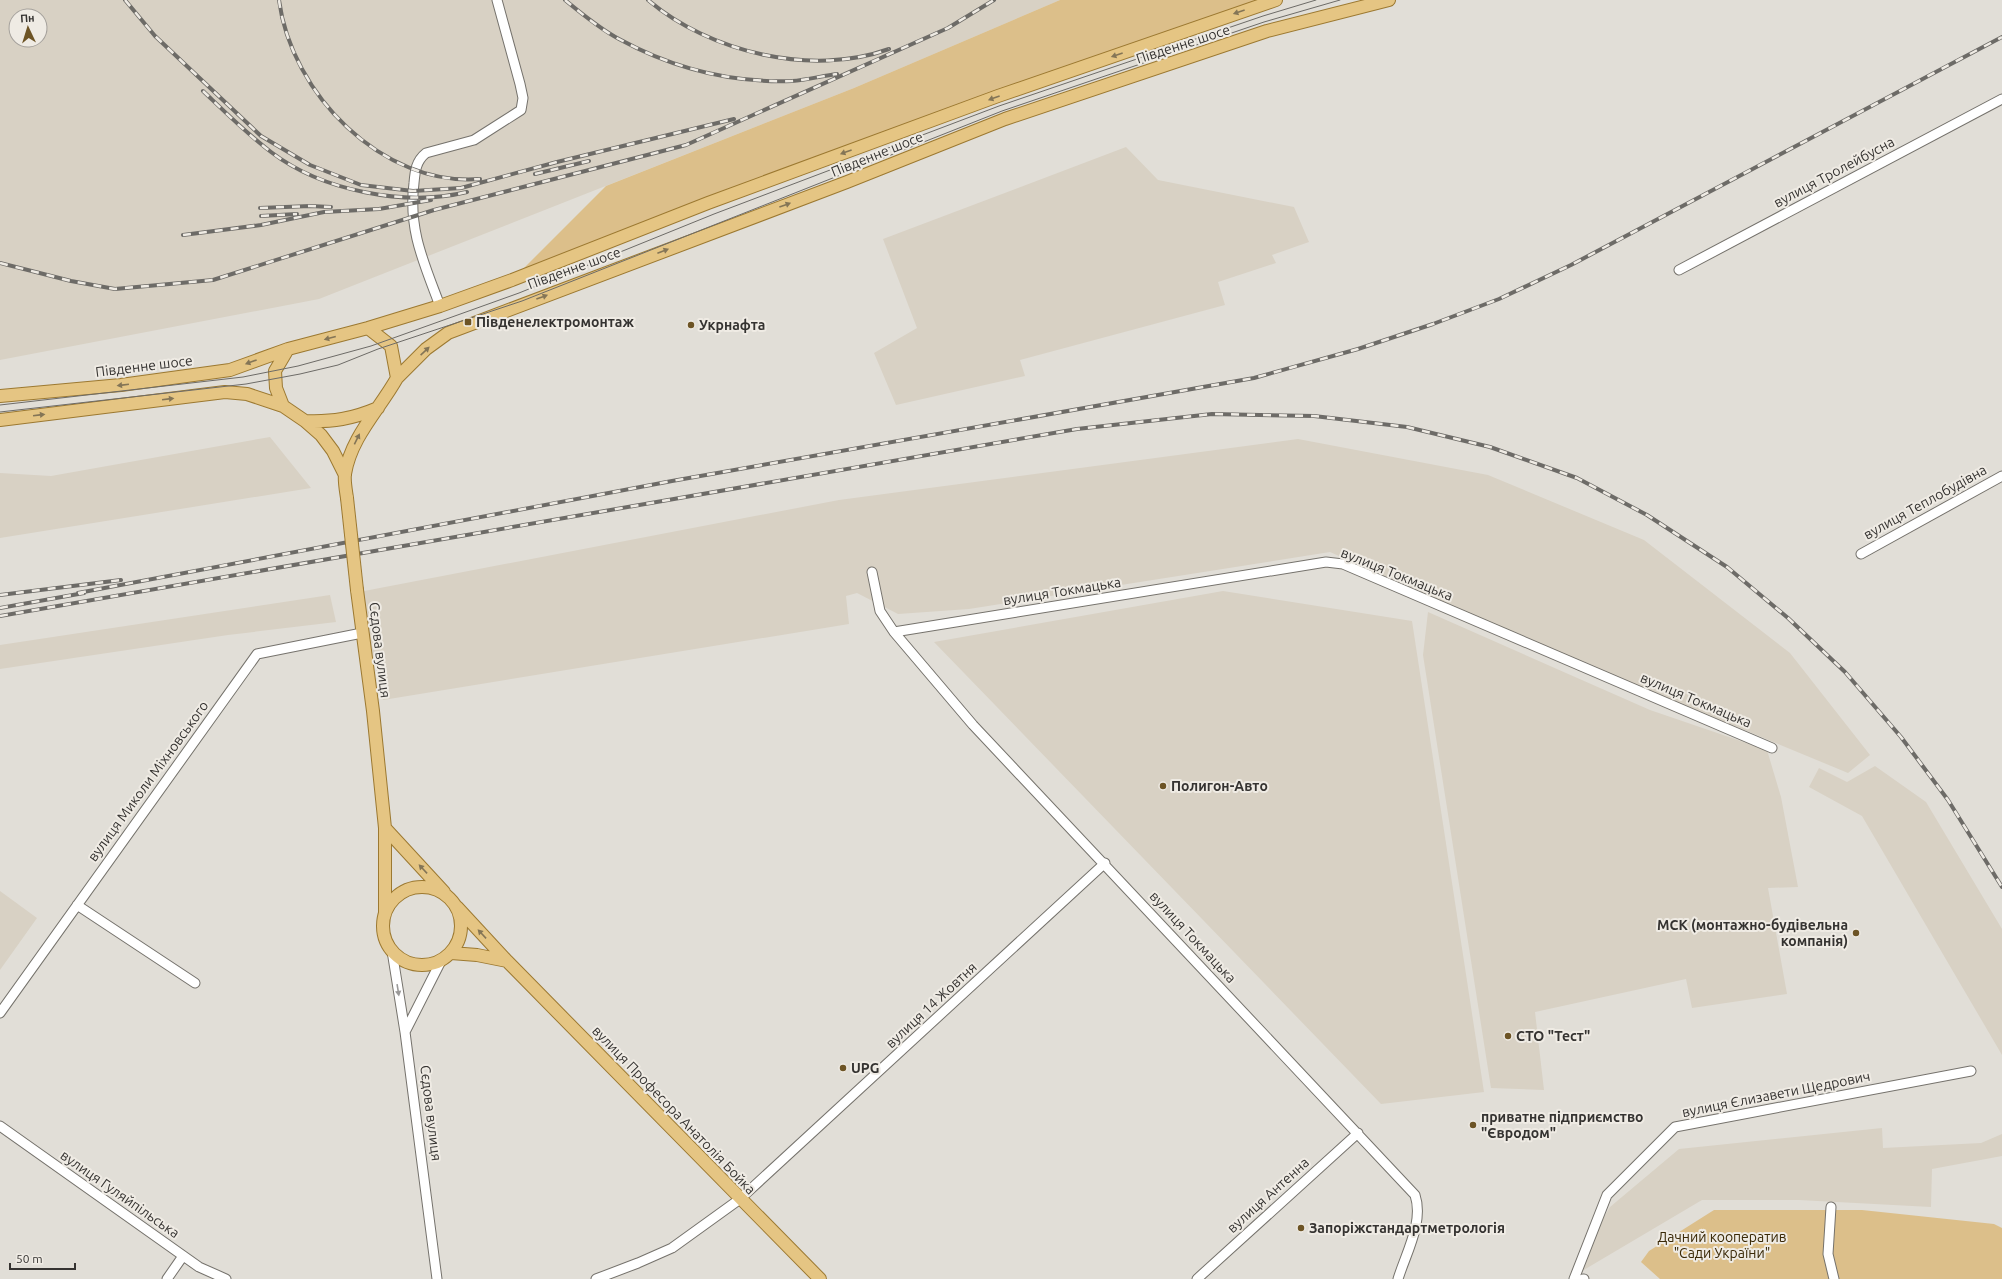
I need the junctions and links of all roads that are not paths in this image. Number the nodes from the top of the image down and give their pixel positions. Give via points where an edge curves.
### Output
1 (497, 0) edge
2 (1276, 0) edge
3 (1389, 0) edge
4 (2002, 99) edge
5 (1679, 270) dead end
6 (440, 306) junction
7 (368, 328) junction
8 (288, 349) junction
9 (397, 378) junction
10 (0, 396) edge
11 (283, 406) junction
12 (379, 408) junction
13 (0, 420) edge
14 (305, 421) junction
15 (344, 475) junction
16 (2002, 476) edge
17 (1861, 554) dead end
18 (872, 572) dead end
19 (894, 632) junction
20 (362, 633) junction
21 (1772, 748) dead end
22 (385, 828) junction
23 (1105, 864) junction
24 (453, 903) junction
25 (77, 905) junction
26 (385, 913) junction
27 (392, 951) junction
28 (446, 957) junction
29 (507, 961) junction
30 (195, 983) dead end
31 (0, 1013) edge
32 (405, 1032) junction
33 (1971, 1071) dead end
34 (0, 1126) edge
35 (1358, 1134) junction
36 (740, 1199) junction
37 (1831, 1207) dead end
38 (183, 1256) junction
39 (167, 1279) edge
40 (226, 1279) edge
41 (436, 1279) edge
42 (596, 1279) edge
43 (820, 1279) edge
44 (1197, 1279) edge
45 (1398, 1279) edge
46 (1574, 1279) edge
47 (1834, 1279) edge

1 - 6 street via 523,98 520,110 474,140 426,153 419,158 416,170 412,197 413,229
2 -> 6 main road, Південне шосе via 998,96 708,202
9 -> 3 main road, Південне шосе via 426,349 448,333 847,182 1005,119 1267,31
4 - 5 street, вулиця Тролейбусна
6 - 7 main road, Південне шосе
7 -> 8 main road
7 - 9 main road via 391,346
8 -> 10 main road, Південне шосе via 230,370 121,385
8 - 11 main road via 275,371 276,388
9 - 12 main road
13 -> 11 main road via 225,392 247,394
11 - 14 main road
12 - 14 main road via 332,422
15 -> 12 main road, Сєдова вулиця via 360,433
14 - 15 main road, Сєдова вулиця via 321,435 333,451
15 - 20 main road, Сєдова вулиця, bridge
16 - 17 street, вулиця Теплобудівна
18 - 19 street, вулиця Токмацька via 880,611
19 - 21 street, вулиця Токмацька via 1326,562 1343,564
19 - 23 street, вулиця Токмацька via 973,725
20 - 22 main road, Сєдова вулиця
20 - 25 street, вулиця Миколи Міхновського via 257,654
24 -> 22 main road
22 - 26 main road, Сєдова вулиця
23 - 35 street, вулиця Токмацька
23 - 36 street, вулиця 14 Жовтня
24 - 26 main road via 440,891 428,887 414,888 402,892 392,901
24 - 28 main road via 461,919 462,931 458,943
29 -> 24 main road, вулиця Професора Анатолія Бойка
25 - 30 street
25 - 31 street, вулиця Миколи Міхновського
26 - 27 main road via 385,939
27 - 28 main road via 402,960 415,964 428,965
27 -> 32 street, Сєдова вулиця
28 - 29 main road via 477,955
28 - 32 street
29 - 36 main road, вулиця Професора Анатолія Бойка
32 - 41 street, Сєдова вулиця
33 - 46 street, вулиця Єлизавети Щедрович via 1675,1127 1607,1195
34 - 38 street, вулиця Гуляйпільська
35 - 44 street, вулиця Антенна
35 - 45 street, вулиця Токмацька via 1415,1195 1419,1206 1418,1220
36 - 42 street via 672,1248
36 - 43 main road, вулиця Професора Анатолія Бойка
37 - 47 street via 1828,1254
38 - 39 street
38 - 40 street, вулиця Гуляйпільська via 199,1267

